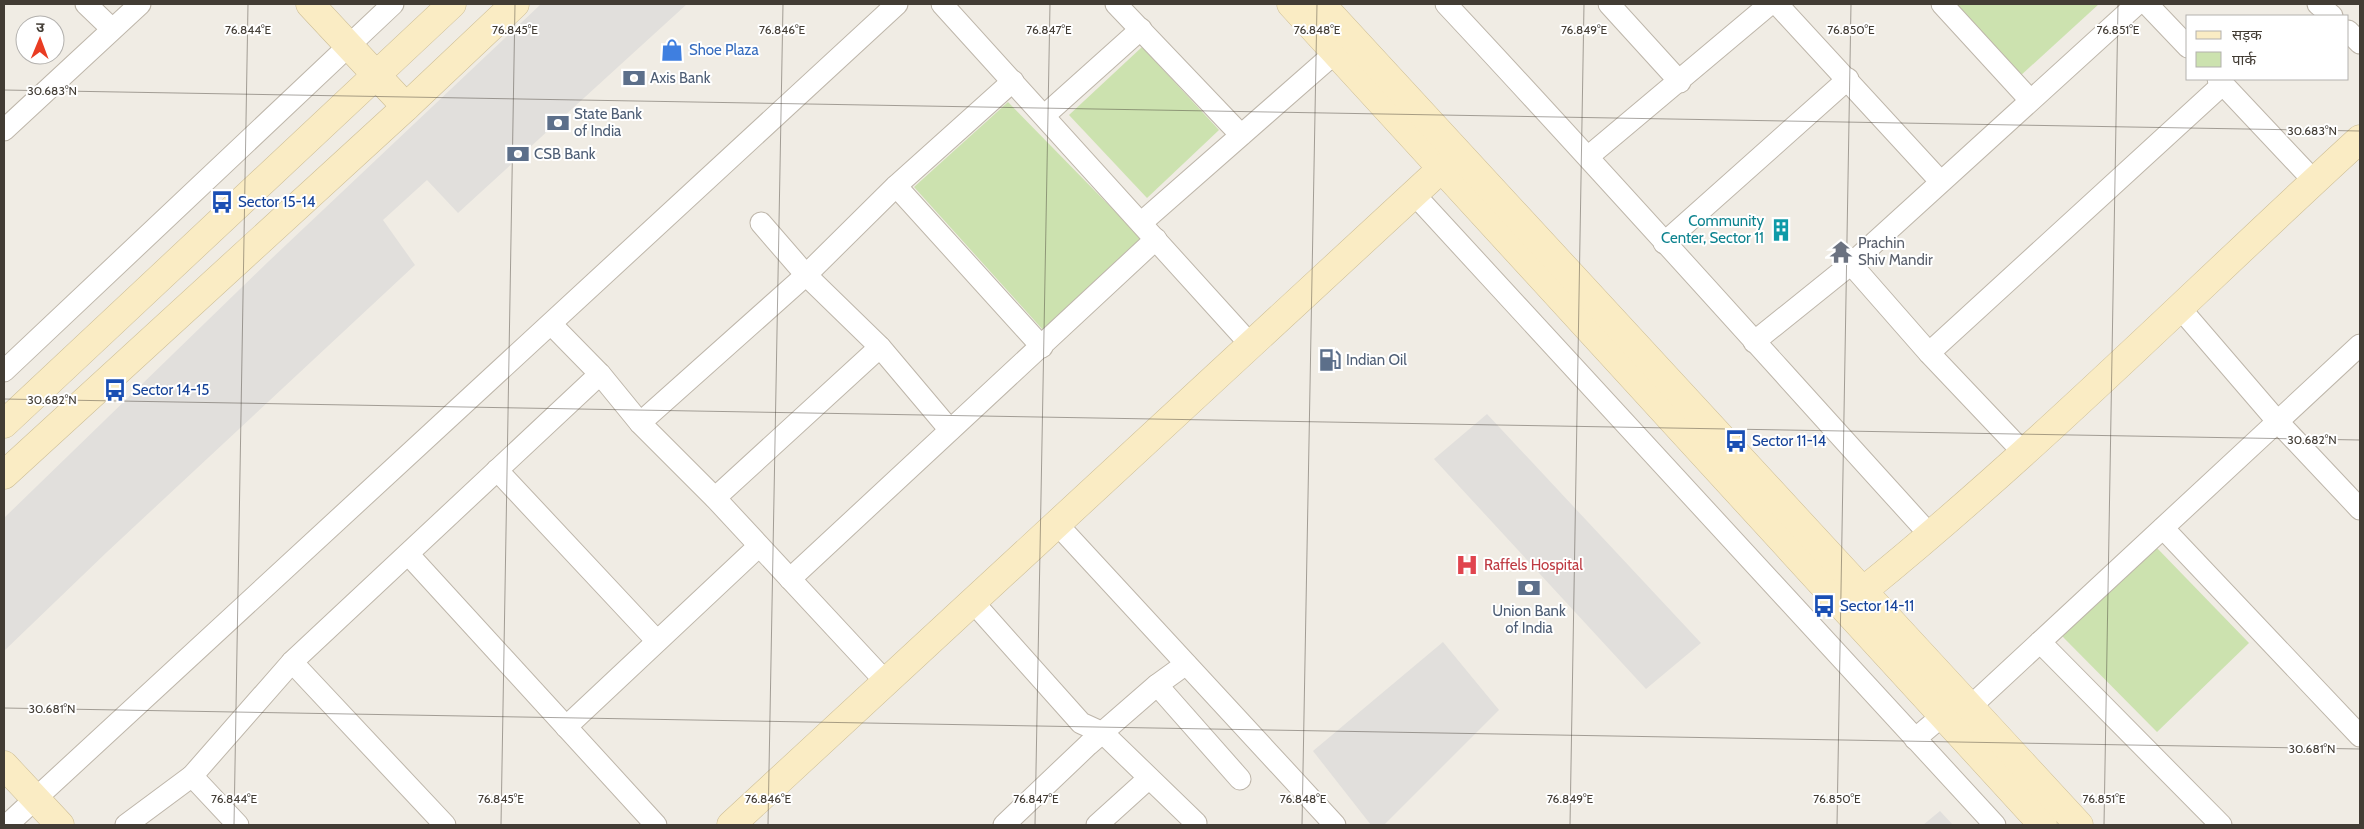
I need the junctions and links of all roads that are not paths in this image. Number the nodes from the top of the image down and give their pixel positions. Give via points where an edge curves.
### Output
1 (86, 4) edge
2 (140, 4) edge
3 (310, 4) edge
4 (393, 4) edge
5 (452, 4) edge
6 (515, 4) edge
7 (897, 4) edge
8 (942, 4) edge
9 (1116, 4) edge
10 (1291, 4) edge
11 (1321, 4) edge
12 (1446, 4) edge
13 (1609, 4) edge
14 (1770, 4) edge
15 (1777, 4) edge
16 (1942, 4) edge
17 (2137, 4) edge
18 (2147, 4) edge
19 (2318, 4) edge
20 (2331, 15) edge
21 (112, 29) junction
22 (1140, 29) junction
23 (2349, 32) edge
24 (2360, 43) edge
25 (348, 44) junction
26 (2186, 45) edge
27 (1336, 52) junction
28 (377, 74) junction
29 (1848, 79) junction
30 (1013, 81) junction
31 (1680, 82) junction
32 (2220, 82) edge
33 (2030, 100) junction
34 (406, 107) junction
35 (1044, 115) junction
36 (4, 130) edge
37 (1241, 136) junction
38 (2360, 139) edge
39 (1589, 156) junction
40 (1442, 168) junction
41 (1940, 181) junction
42 (2314, 181) junction
43 (896, 186) junction
44 (1414, 194) junction
45 (761, 223) dead end
46 (1142, 223) junction
47 (1156, 239) junction
48 (1664, 243) junction
49 (1851, 264) junction
50 (806, 275) junction
51 (2179, 307) junction
52 (551, 324) junction
53 (1754, 342) junction
54 (1251, 345) junction
55 (2360, 345) edge
56 (880, 347) junction
57 (1042, 347) junction
58 (1929, 353) junction
59 (4, 371) edge
60 (600, 374) junction
61 (2278, 422) junction
62 (640, 423) junction
63 (4, 424) edge
64 (950, 430) junction
65 (2024, 453) junction
66 (497, 470) junction
67 (4, 475) edge
68 (715, 498) junction
69 (2360, 509) edge
70 (1057, 524) junction
71 (2163, 528) junction
72 (1932, 536) junction
73 (759, 546) junction
74 (408, 554) junction
75 (790, 580) junction
76 (1863, 591) junction
77 (973, 602) junction
78 (656, 641) junction
79 (2040, 642) junction
80 (292, 662) junction
81 (1186, 664) junction
82 (886, 682) junction
83 (1157, 685) junction
84 (1970, 707) junction
85 (1942, 716) junction
86 (566, 727) junction
87 (1103, 733) junction
88 (2360, 736) edge
89 (1915, 739) junction
90 (4, 765) edge
91 (192, 776) junction
92 (1149, 778) junction
93 (1240, 779) dead end
94 (35, 798) junction
95 (1196, 823) dead end
96 (6, 825) edge
97 (60, 825) edge
98 (126, 825) edge
99 (238, 825) edge
100 (445, 825) edge
101 (656, 825) edge
102 (731, 825) edge
103 (1005, 825) edge
104 (1096, 825) edge
105 (1335, 825) edge
106 (1994, 825) edge
107 (2043, 825) edge
108 (2079, 825) edge
109 (2221, 825) edge

1 - 21 street
2 - 21 street
3 - 25 street
4 - 25 street
5 - 28 street
6 - 34 street
7 - 52 street
8 - 30 street
9 - 22 street
10 - 27 street
11 - 76 street
12 - 39 street
13 - 31 street
14 - 31 street
15 - 29 street
16 - 33 street
17 - 33 street
18 - 26 street
19 - 20 street
21 - 36 street
22 - 35 street
22 - 37 street
23 - 24 street
25 - 28 street
25 - 59 street
27 - 37 street
27 - 40 street
28 - 34 street
28 - 63 street
29 - 41 street
29 - 48 street
30 - 35 street
30 - 43 street
31 - 39 street
32 - 42 street
32 - 58 street
33 - 41 street
34 - 67 street
35 - 46 street
37 - 46 street
38 - 42 street
39 - 48 street
40 - 44 street
40 - 85 street
41 - 49 street
42 - 51 street
43 - 50 street
43 - 57 street
44 - 54 street
44 - 89 street
45 - 50 street
46 - 47 street
47 - 54 street
47 - 57 street
48 - 53 street
49 - 53 street
49 - 58 street
50 - 56 street
50 - 62 street
51 - 61 street
51 - 65 street
52 - 60 street
52 - 94 street
53 - 72 street
54 - 70 street
55 - 61 street
56 - 64 street
56 - 68 street
57 - 64 street
58 - 65 street
60 - 62 street
60 - 66 street
61 - 69 street
61 - 71 street
62 - 68 street
64 - 75 street
65 - 72 street
66 - 74 street
66 - 78 street
68 - 73 street
70 - 77 street
70 - 81 street
71 - 79 street
71 - 88 street
72 - 76 street
73 - 75 street
73 - 78 street
74 - 80 street
74 - 86 street
75 - 82 street
76 - 84 street
77 - 82 street
77 - 87 street via 1081,723
78 - 86 street
79 - 84 street
79 - 109 street
80 - 91 street
80 - 100 street
81 - 83 street
81 - 105 street
82 - 102 street
83 - 87 street
83 - 93 street
84 - 108 street
85 - 89 street
85 - 107 street
86 - 101 street
87 - 92 street
87 - 103 street
89 - 106 street
90 - 94 street
91 - 98 street
91 - 99 street
92 - 95 street
92 - 104 street
94 - 96 street
94 - 97 street

